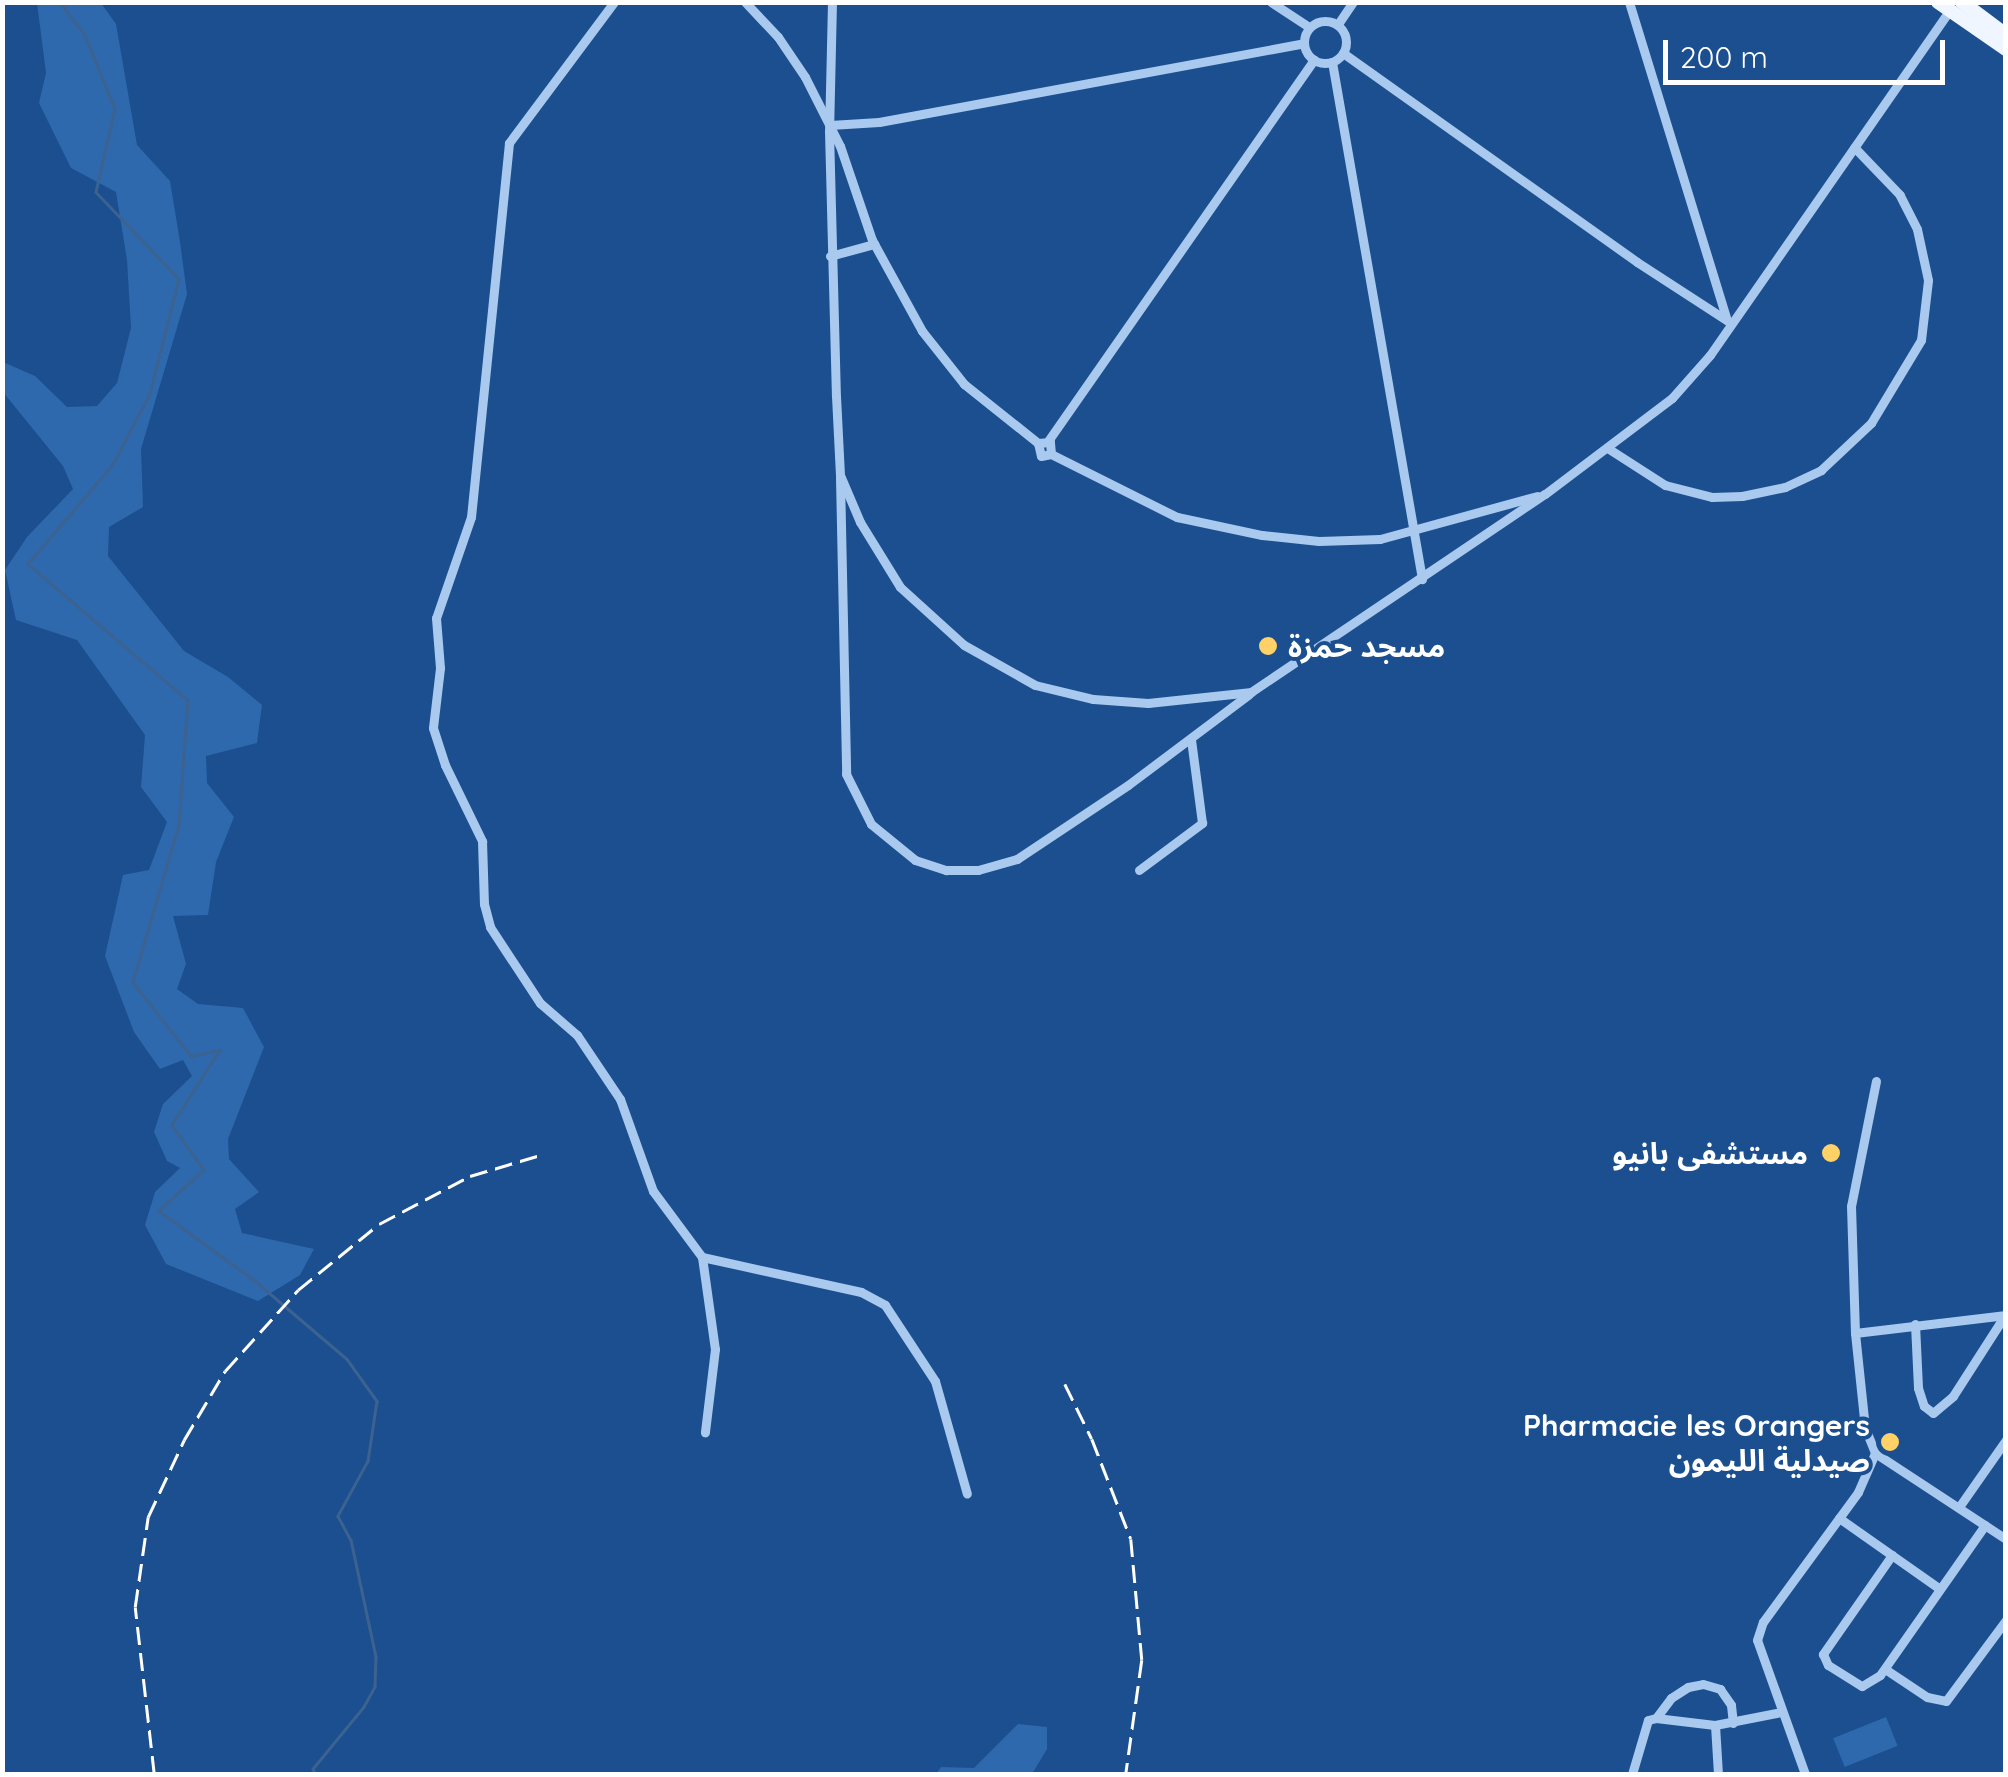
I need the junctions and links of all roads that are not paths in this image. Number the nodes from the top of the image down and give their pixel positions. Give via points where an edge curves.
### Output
1 (614, 2) edge
2 (745, 2) edge
3 (832, 2) edge
4 (1270, 2) edge
5 (1352, 2) edge
6 (1629, 2) edge
7 (1950, 5) edge
8 (1338, 24) junction
9 (1309, 27) junction
10 (2006, 34) edge
11 (1304, 43) junction
12 (2006, 50) edge
13 (1343, 53) junction
14 (1314, 60) junction
15 (1332, 62) junction
16 (829, 128) junction
17 (1854, 147) junction
18 (874, 244) junction
19 (830, 256) junction
20 (1729, 322) junction
21 (1043, 442) junction
22 (1609, 449) junction
23 (840, 475) junction
24 (1544, 494) junction
25 (1414, 530) junction
26 (1422, 579) junction
27 (1251, 692) junction
28 (1190, 740) junction
29 (1139, 870) dead end
30 (1876, 1080) dead end
31 (702, 1257) junction
32 (2005, 1315) edge
33 (1915, 1324) junction
34 (1855, 1332) junction
35 (705, 1432) dead end
36 (2006, 1440) edge
37 (1875, 1453) junction
38 (1995, 1456) junction
39 (2006, 1464) edge
40 (967, 1494) dead end
41 (1960, 1508) junction
42 (1839, 1518) junction
43 (1986, 1525) junction
44 (2006, 1538) edge
45 (1892, 1555) junction
46 (1940, 1589) junction
47 (2006, 1620) edge
48 (1885, 1668) junction
49 (1781, 1712) junction
50 (1656, 1718) junction
51 (1734, 1723) junction
52 (1715, 1726) junction
53 (1632, 1774) edge
54 (1718, 1774) edge
55 (1802, 1774) edge

1 - 31 street via 509,143 474,497 436,618 440,668 433,728 482,840 490,927 540,1003 577,1035 620,1099 653,1191
2 - 16 street via 788,50
3 - 16 street
4 - 9 street
5 - 8 street
6 - 20 street
7 - 10 main road
7 - 12 main road
7 - 17 street
8 - 9 street via 1323,20
8 - 13 street via 1346,38
9 - 11 street
11 - 14 street
11 - 16 street
13 - 15 street
13 - 20 street
14 - 15 street
14 - 21 street
15 - 25 street
16 - 18 street
16 - 19 street
17 - 20 street
17 - 22 street via 1900,195 1917,229 1928,280 1921,340 1871,423 1821,470 1742,496 1666,485
18 - 19 street
18 - 21 street via 943,359 988,407
19 - 23 street
20 - 22 street via 1672,398
21 - 25 street via 1051,454 1152,508 1210,525 1320,541
22 - 24 street
23 - 27 street via 900,588 950,634 1008,672 1062,693 1120,702 1189,702
23 - 28 street via 846,774 856,800 889,842 946,870 1000,865 1048,841
24 - 25 street
24 - 26 street
25 - 26 street
26 - 27 street
27 - 28 street
28 - 29 street via 1202,823
30 - 34 street via 1852,1206
31 - 35 street via 715,1349
31 - 40 street via 861,1292 885,1305 935,1381
32 - 33 street
32 - 33 street via 1953,1396 1933,1413 1918,1388
33 - 34 street
34 - 37 street via 1865,1428
36 - 38 street
37 - 41 street
37 - 42 street
38 - 39 street
38 - 41 street
41 - 43 street
42 - 45 street
42 - 49 street via 1759,1632 1758,1650
43 - 44 street
43 - 46 street
45 - 46 street
45 - 48 street via 1822,1654 1862,1686
46 - 48 street
47 - 48 street via 1946,1701 1928,1697
49 - 51 street
49 - 55 street
50 - 51 street via 1688,1686 1704,1684 1727,1697
50 - 52 street
50 - 53 street via 1646,1722
51 - 52 street
52 - 54 street

